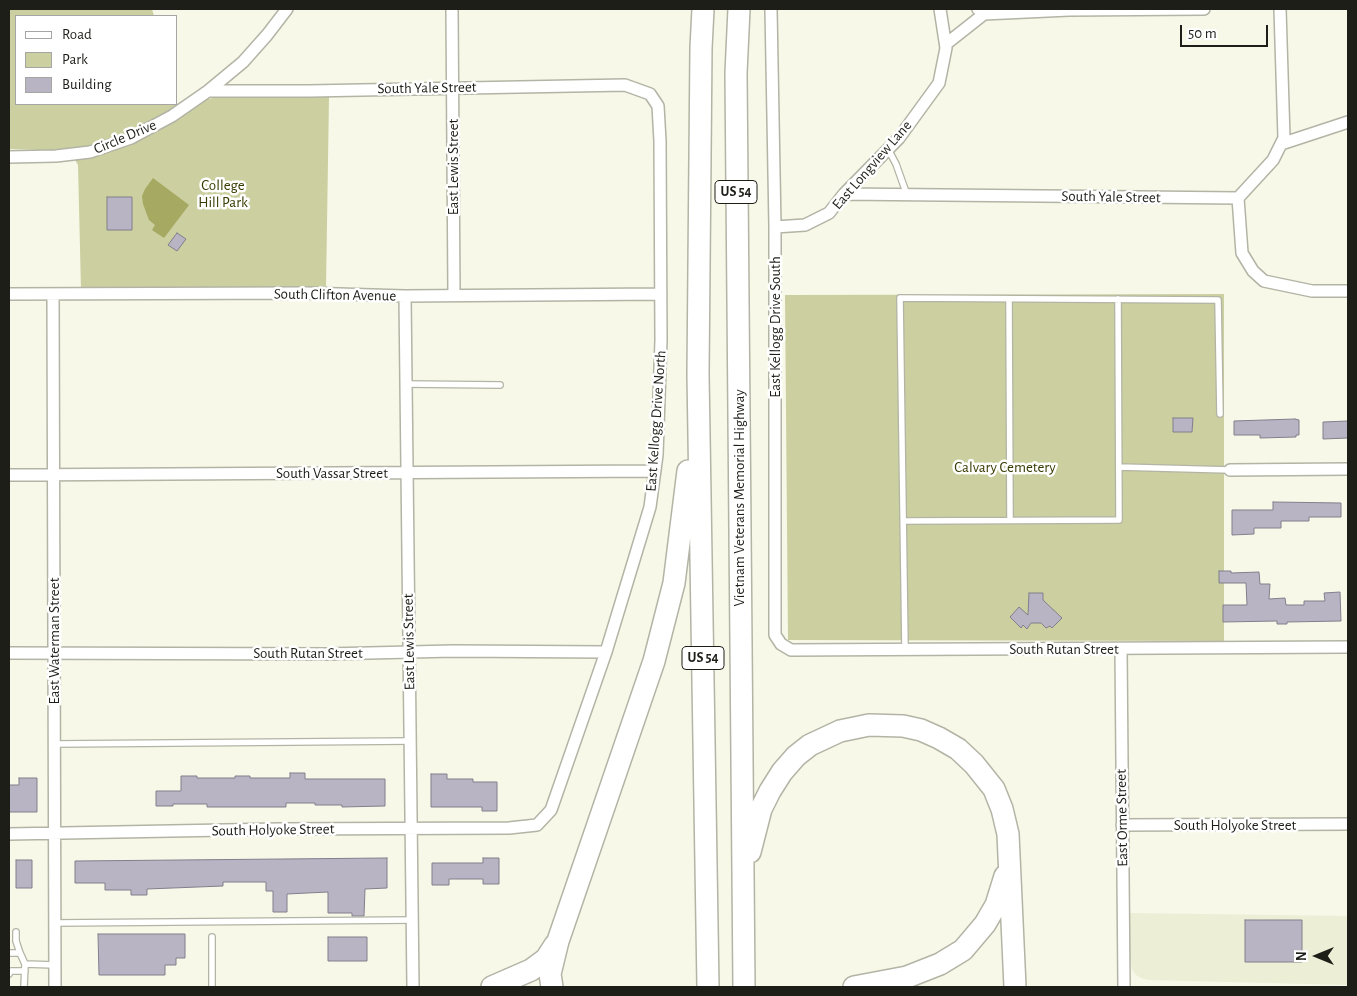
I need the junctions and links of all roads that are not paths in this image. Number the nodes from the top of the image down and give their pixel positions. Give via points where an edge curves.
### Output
1 (287, 9) edge
2 (452, 9) edge
3 (703, 9) edge
4 (739, 9) edge
5 (771, 9) edge
6 (940, 9) edge
7 (1076, 9) edge
8 (1107, 9) edge
9 (1172, 9) edge
10 (1204, 9) edge
11 (1280, 9) edge
12 (981, 11) edge
13 (946, 44) junction
14 (453, 87) junction
15 (208, 90) junction
16 (645, 93) joint
17 (1348, 122) edge
18 (1281, 144) junction
19 (888, 149) junction
20 (9, 157) edge
21 (844, 194) junction
22 (907, 195) junction
23 (1238, 198) junction
24 (775, 227) junction
25 (1348, 291) edge
26 (9, 294) edge
27 (53, 294) junction
28 (661, 294) junction
29 (405, 296) junction
30 (454, 296) junction
31 (1009, 299) junction
32 (1118, 299) junction
33 (698, 374) junction
34 (406, 384) junction
35 (500, 385) dead end
36 (1220, 414) dead end
37 (1119, 467) junction
38 (1348, 469) edge
39 (1230, 470) joint
40 (654, 471) junction
41 (407, 473) junction
42 (9, 475) edge
43 (54, 475) junction
44 (1010, 520) junction
45 (904, 521) junction
46 (781, 644) joint
47 (1348, 647) edge
48 (905, 649) junction
49 (1121, 649) junction
50 (410, 652) junction
51 (606, 652) junction
52 (9, 653) edge
53 (54, 653) junction
54 (410, 741) junction
55 (55, 744) junction
56 (1348, 824) edge
57 (538, 825) joint
58 (1122, 825) junction
59 (411, 828) junction
60 (55, 833) junction
61 (9, 834) edge
62 (1009, 854) junction
63 (744, 880) junction
64 (412, 920) junction
65 (55, 923) junction
66 (16, 932) dead end
67 (212, 937) dead end
68 (558, 941) junction
69 (9, 953) edge
70 (20, 953) junction
71 (25, 964) junction
72 (55, 965) junction
73 (10, 971) edge
74 (25, 971) junction
75 (24, 987) edge
76 (55, 987) edge
77 (212, 987) edge
78 (413, 987) edge
79 (492, 987) edge
80 (552, 987) edge
81 (708, 987) edge
82 (744, 987) edge
83 (854, 987) edge
84 (1015, 987) edge
85 (1124, 987) edge

1 - 15 street, Circle Drive via 243,62
2 - 14 street, East Lewis Street
3 - 33 highway, US 54
4 - 63 highway, Vietnam Veterans Memorial Highway / US 54 via 736,73 741,834
5 - 24 street, East Kellogg Drive South
6 - 13 street, East Longview Lane
7 - 8 street
7 - 12 street
8 - 9 street
9 - 10 street
11 - 18 street via 1284,138
12 - 13 street
13 - 19 street, East Longview Lane via 939,83
14 - 15 street, South Yale Street
14 - 16 street, South Yale Street via 625,85
14 - 30 street, East Lewis Street
15 - 20 street, Circle Drive via 172,116 131,138 90,152
16 - 28 street, East Kellogg Drive North via 650,94 658,106
17 - 18 street
18 - 23 street via 1273,160
19 - 21 street, East Longview Lane
19 - 22 lane
21 - 22 street, South Yale Street
21 - 24 street, East Longview Lane via 829,213 805,225
22 - 23 street, South Yale Street
23 - 25 street via 1242,253 1264,281 1312,291
24 - 46 street, East Kellogg Drive South via 775,635
26 - 27 street, South Clifton Avenue
27 - 29 street, South Clifton Avenue
27 - 43 street, East Waterman Street
28 - 30 street, South Clifton Avenue
28 - 40 street, East Kellogg Drive North
29 - 30 street, South Clifton Avenue
29 - 34 street, East Lewis Street
31 - 32 lane
31 - 44 lane
31 - 45 lane via 900,298
32 - 36 lane via 1218,300
32 - 37 lane
33 - 68 highway via 672,592 654,661
33 - 81 highway, US 54
34 - 35 lane
34 - 41 street, East Lewis Street
37 - 39 lane
37 - 44 lane via 1119,520
38 - 39 street
40 - 41 street, South Vassar Street
40 - 51 street, East Kellogg Drive North via 650,507
41 - 43 street, South Vassar Street
41 - 50 street, East Lewis Street
42 - 43 street, South Vassar Street
43 - 53 street, East Waterman Street
44 - 45 lane
45 - 48 lane
46 - 48 street, South Rutan Street via 791,650
47 - 49 street, South Rutan Street
48 - 49 street, South Rutan Street
49 - 58 street, East Orme Street
50 - 51 street, South Rutan Street
50 - 53 street, South Rutan Street
50 - 54 street, East Lewis Street
51 - 57 street, East Kellogg Drive North via 551,810
52 - 53 street, South Rutan Street
53 - 55 street, East Waterman Street
54 - 55 lane
54 - 59 street, East Lewis Street
55 - 60 street, East Waterman Street
56 - 58 street, South Holyoke Street
57 - 59 street, South Holyoke Street
58 - 85 street, East Orme Street
59 - 60 street, South Holyoke Street
59 - 64 street, East Lewis Street
60 - 61 street, South Holyoke Street
60 - 65 street, East Waterman Street
62 - 63 highway via 1008,834 994,789 958,749 921,730 869,725 823,738 796,756 782,772 761,809
62 - 83 highway via 996,905 985,924 962,950 940,964 907,977
62 - 84 highway
63 - 82 highway, Vietnam Veterans Memorial Highway / US 54
64 - 65 lane
64 - 78 street, East Lewis Street
65 - 72 street, East Waterman Street
66 - 70 lane
67 - 77 lane
68 - 79 highway via 546,959 531,970
68 - 80 highway via 550,974
69 - 70 lane
70 - 71 lane
71 - 72 lane
71 - 74 lane
72 - 76 street, East Waterman Street
73 - 74 lane
74 - 75 lane

